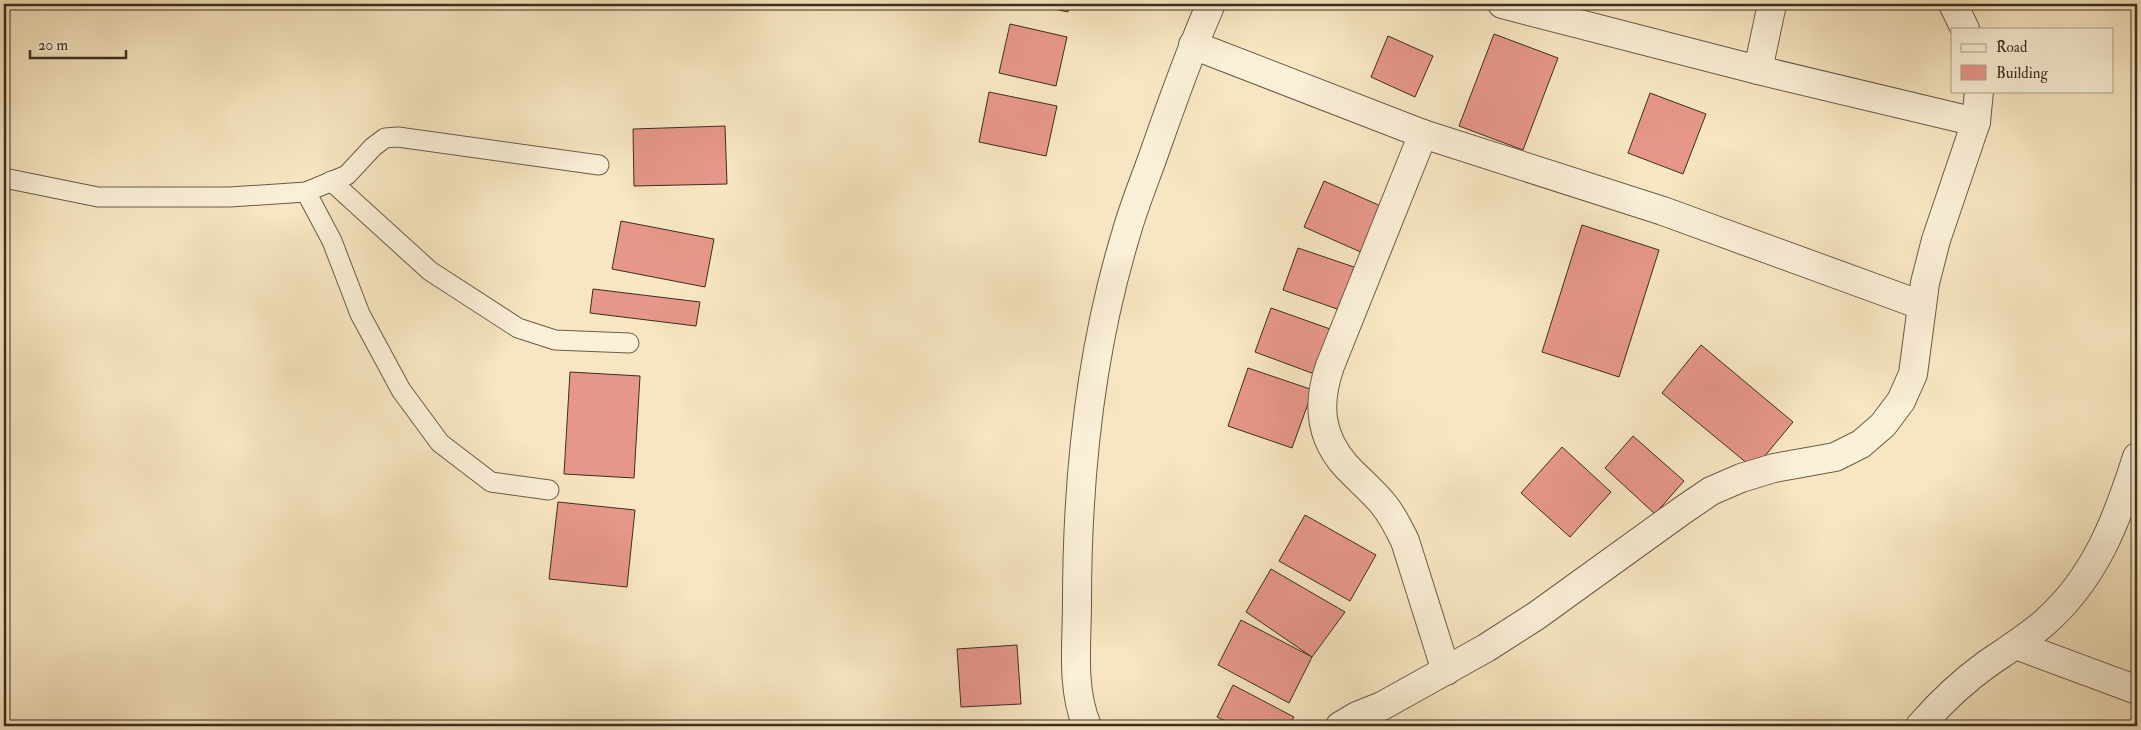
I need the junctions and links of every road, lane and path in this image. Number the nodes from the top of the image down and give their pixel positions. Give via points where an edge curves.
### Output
1 (1211, 4) edge
2 (1502, 4) edge
3 (1772, 4) edge
4 (1954, 4) edge
5 (1965, 28) edge
6 (1192, 45) junction
7 (1758, 70) junction
8 (1979, 92) edge
9 (1976, 122) junction
10 (1423, 134) junction
11 (599, 165) dead end
12 (4, 178) edge
13 (331, 181) junction
14 (306, 192) junction
15 (1921, 305) junction
16 (629, 343) dead end
17 (2137, 457) edge
18 (549, 490) dead end
19 (2016, 644) junction
20 (1446, 671) junction
21 (2137, 690) edge
22 (1087, 726) edge
23 (1340, 726) edge
24 (1920, 726) edge

1 - 6 street
2 - 7 street
3 - 7 street
4 - 5 street
6 - 10 street
6 - 22 street via 1126,234 1092,390 1077,548 1077,677
7 - 9 street
8 - 9 street
9 - 15 street via 1936,240
10 - 15 street via 1663,211
10 - 20 street via 1330,366 1323,386 1321,407 1332,447 1383,504 1405,541
11 - 13 lane via 398,137 385,138 347,175
12 - 14 lane via 98,197 230,197
13 - 14 lane
13 - 16 lane via 430,271 518,328 555,340
14 - 18 lane via 332,242 364,322 401,390 440,443 491,482
15 - 20 street via 1913,374 1901,402 1883,425 1861,444 1835,457 1774,468 1711,492 1536,616
17 - 19 street via 2122,507 2090,570 2069,598
19 - 21 street
19 - 24 street via 1957,688
20 - 23 street

